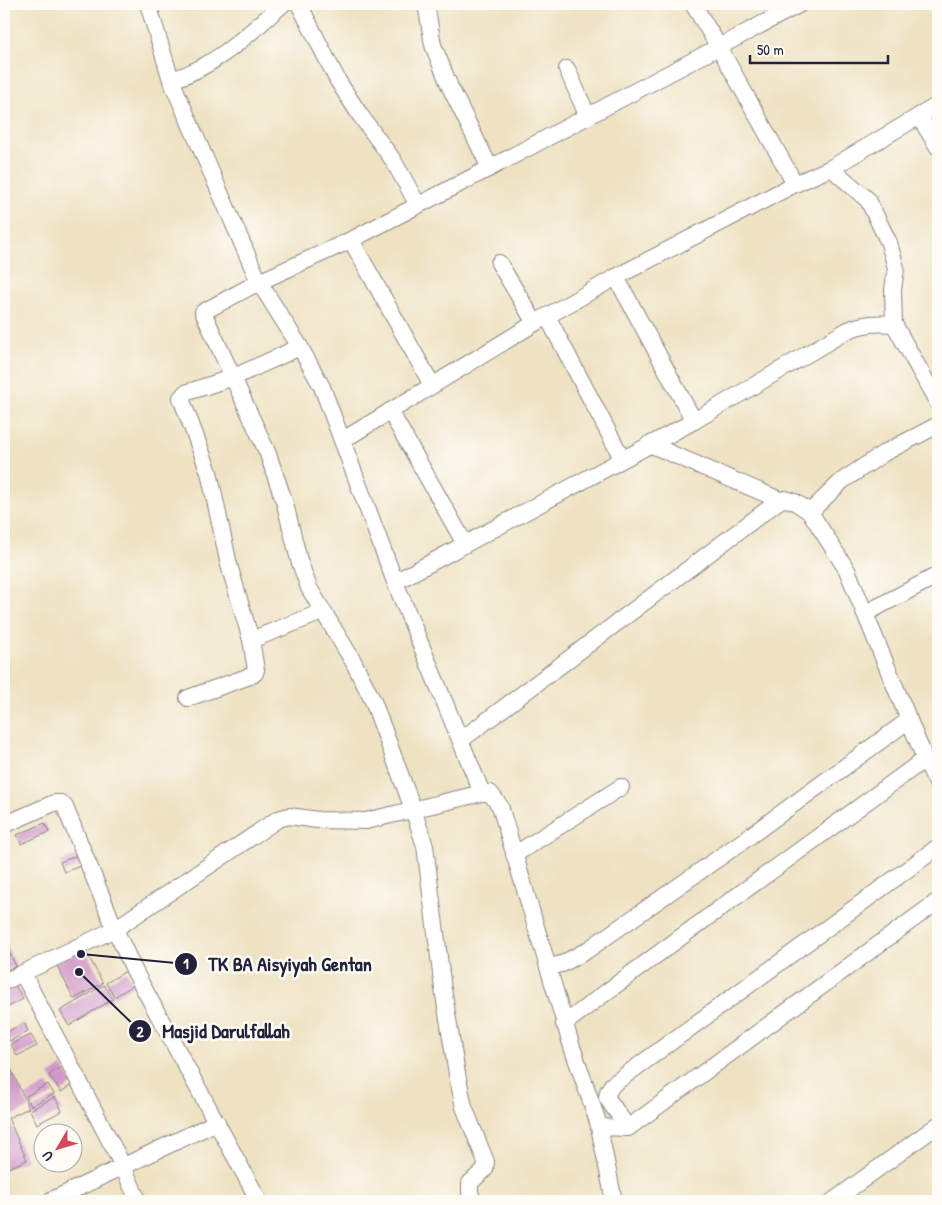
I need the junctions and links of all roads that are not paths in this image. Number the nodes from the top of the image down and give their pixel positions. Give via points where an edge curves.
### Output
1 (148, 4) edge
2 (283, 4) edge
3 (299, 4) edge
4 (426, 4) edge
5 (693, 4) edge
6 (800, 4) edge
7 (719, 47) junction
8 (567, 69) dead end
9 (171, 80) junction
10 (938, 106) edge
11 (919, 116) junction
12 (588, 118) junction
13 (938, 148) edge
14 (490, 168) junction
15 (831, 168) junction
16 (795, 184) junction
17 (418, 206) junction
18 (351, 240) junction
19 (499, 264) dead end
20 (616, 277) junction
21 (259, 282) junction
22 (541, 320) junction
23 (894, 324) junction
24 (300, 347) junction
25 (234, 377) junction
26 (432, 385) junction
27 (938, 403) edge
28 (390, 411) junction
29 (694, 421) junction
30 (938, 425) edge
31 (342, 440) junction
32 (649, 444) junction
33 (622, 458) junction
34 (780, 500) junction
35 (810, 512) junction
36 (465, 544) junction
37 (938, 576) edge
38 (395, 582) junction
39 (322, 612) junction
40 (866, 613) junction
41 (251, 640) junction
42 (188, 698) dead end
43 (909, 720) junction
44 (461, 740) junction
45 (926, 759) junction
46 (938, 785) edge
47 (621, 787) dead end
48 (482, 792) junction
49 (414, 808) junction
50 (4, 825) edge
51 (938, 846) edge
52 (514, 855) junction
53 (938, 901) edge
54 (114, 929) junction
55 (548, 967) junction
56 (23, 974) junction
57 (4, 982) edge
58 (564, 1024) junction
59 (216, 1122) junction
60 (938, 1124) edge
61 (599, 1127) junction
62 (628, 1128) junction
63 (123, 1166) junction
64 (50, 1201) edge
65 (138, 1201) edge
66 (260, 1201) edge
67 (473, 1201) edge
68 (614, 1201) edge
69 (833, 1201) edge

1 - 9 street
2 - 9 street via 226,53
3 - 17 street via 338,80 393,160
4 - 14 street via 433,44 450,87
5 - 7 street
6 - 7 street
7 - 12 street
7 - 16 street
8 - 12 street
9 - 21 street
10 - 11 street
11 - 13 street
11 - 15 street
12 - 14 street
14 - 17 street
15 - 16 street
15 - 23 street via 868,200 890,243 896,268
16 - 20 street
17 - 18 street
18 - 21 street
18 - 26 street
19 - 22 street
20 - 22 street
20 - 29 street
21 - 24 street
21 - 25 street via 203,312
22 - 26 street
22 - 33 street
23 - 27 street
23 - 29 street via 872,322 848,330
24 - 25 street
24 - 31 street via 322,387
25 - 39 street via 268,454 299,560
25 - 41 street via 185,393 181,398 209,472 228,565
26 - 28 street
28 - 31 street
28 - 36 street
29 - 32 street
30 - 35 street via 842,481
31 - 38 street
32 - 33 street
32 - 34 street
33 - 36 street
34 - 35 street via 795,502
34 - 44 street
35 - 40 street via 847,570
36 - 38 street
37 - 40 street
38 - 44 street
39 - 41 street
39 - 49 street via 353,661 372,701
40 - 43 street
41 - 42 street via 255,673
43 - 45 street
43 - 55 street via 586,952
44 - 48 street
45 - 46 street
45 - 58 street via 669,944
47 - 52 street
48 - 49 street
48 - 52 street via 490,793 500,806
49 - 54 street via 366,821 278,819
49 - 67 street via 425,846 442,989 457,1074 470,1123 486,1162 470,1183
50 - 54 street via 54,803 63,804
51 - 62 street via 612,1085 608,1098
52 - 55 street
53 - 62 street
54 - 56 street
54 - 59 street
55 - 58 street
56 - 57 street
56 - 63 street
58 - 61 street
59 - 63 street
59 - 66 street
60 - 69 street
61 - 62 street
61 - 68 street
63 - 64 street
63 - 65 street

